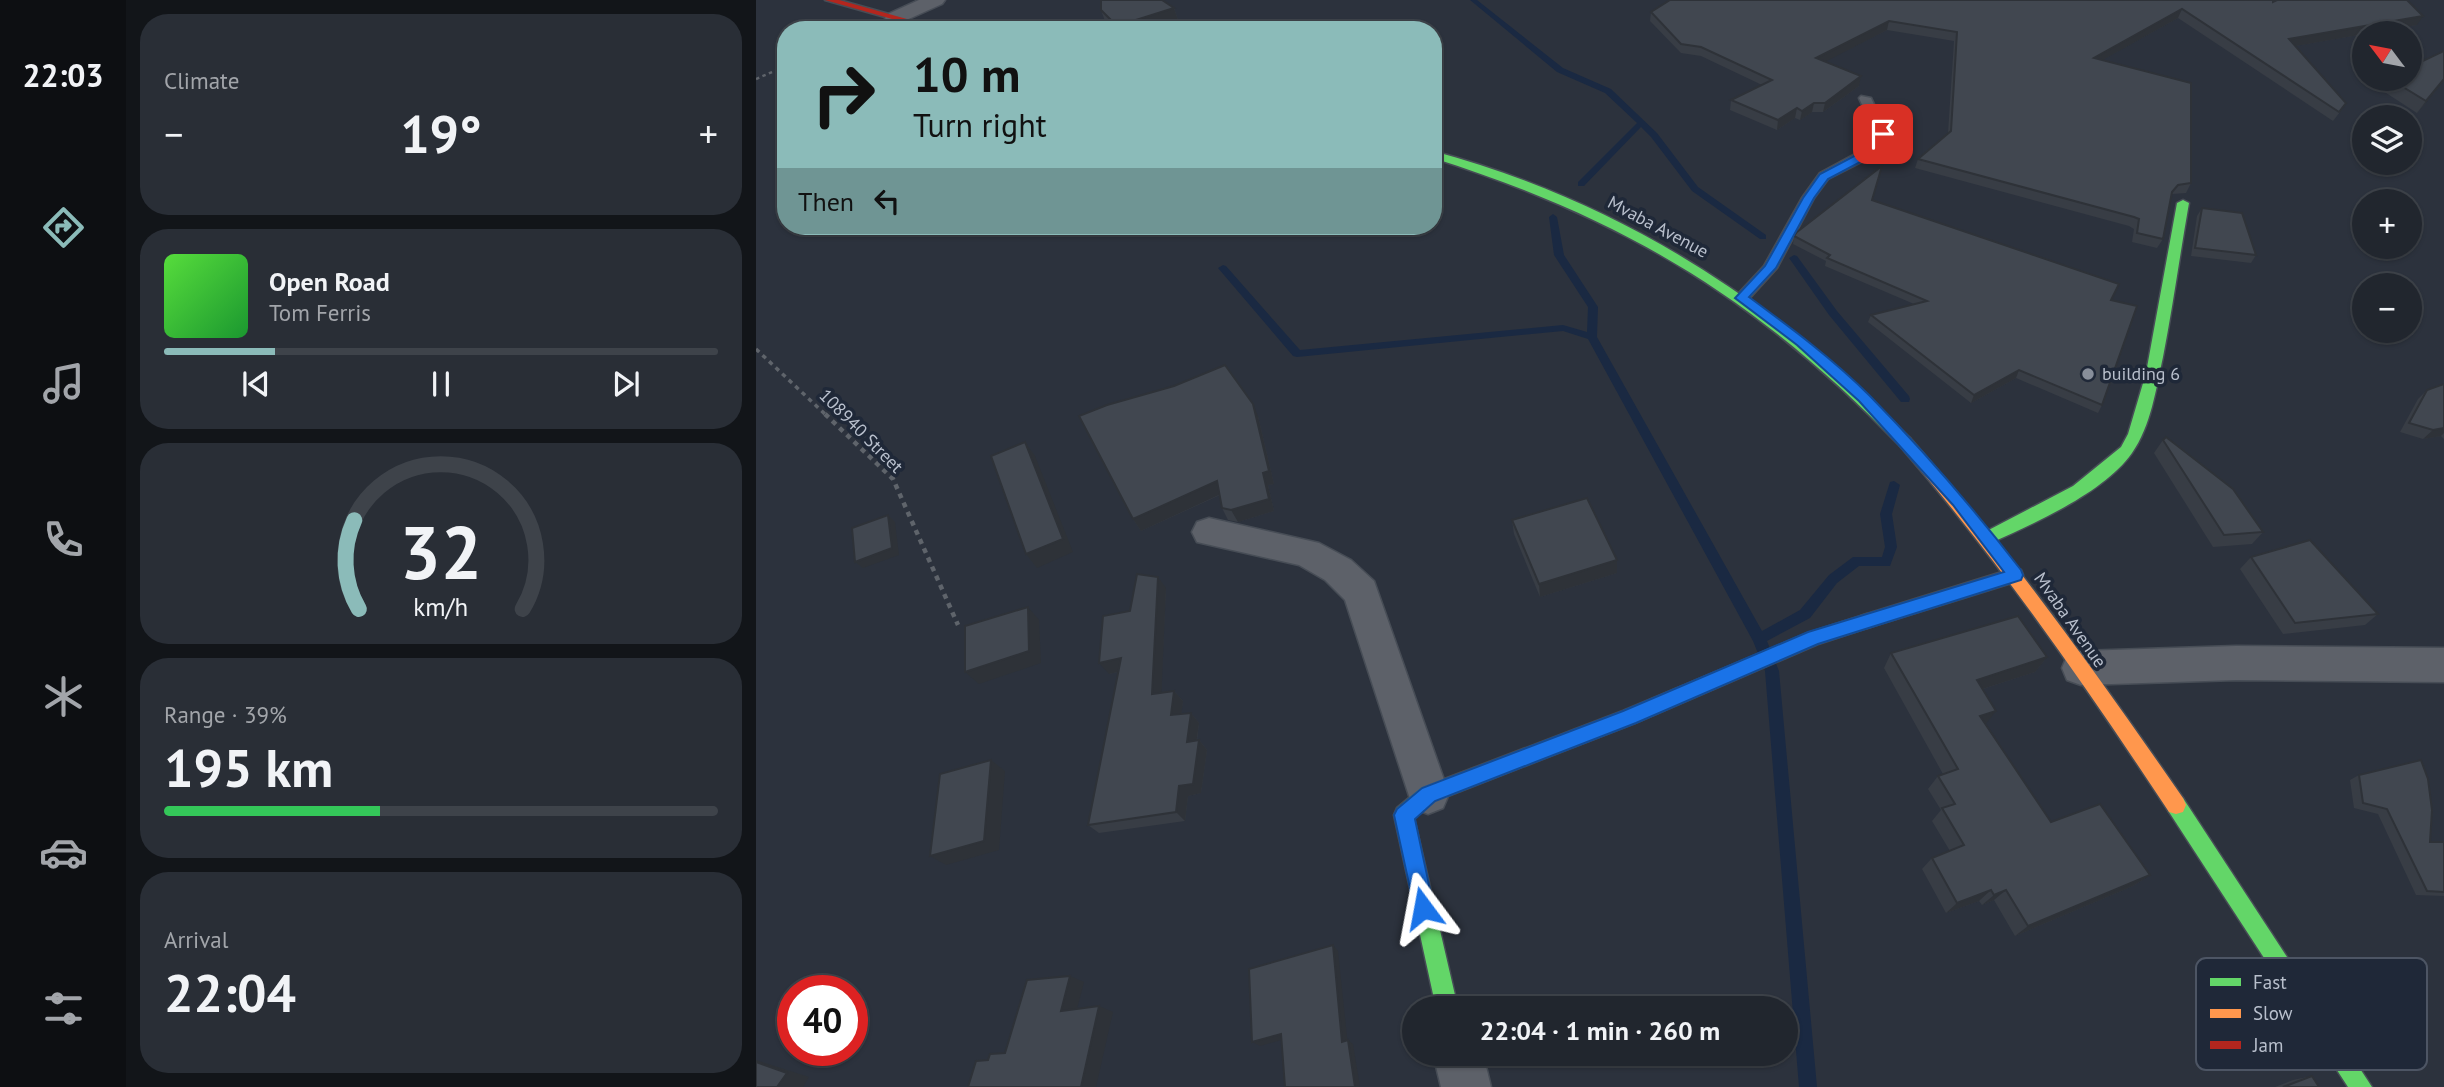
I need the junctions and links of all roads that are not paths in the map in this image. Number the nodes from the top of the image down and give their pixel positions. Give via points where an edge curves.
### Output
1 (829, 0) edge
2 (935, 0) edge
3 (895, 18) junction
4 (907, 21) edge
5 (1865, 98) dead end
6 (1442, 157) edge
7 (2183, 203) dead end
8 (1742, 298) junction
9 (1209, 532) dead end
10 (1987, 538) junction
11 (2015, 575) junction
12 (2444, 665) edge
13 (2081, 668) junction
14 (1428, 794) junction
15 (2277, 958) edge
16 (1444, 996) edge
17 (1461, 1066) edge
18 (2350, 1070) edge
19 (1466, 1087) edge
20 (2361, 1087) edge

1 - 3 street
2 - 3 street
3 - 4 street
5 - 8 lane via 1885,141 1824,176 1770,268
6 - 8 street, Mvaba Avenue via 1500,174 1593,214 1701,270
7 - 10 street via 2145,406 2128,449 2058,505
8 - 10 street, Mvaba Avenue via 1864,398
9 - 14 street via 1307,553 1338,570 1361,593
10 - 11 street, Mvaba Avenue
11 - 13 street, Mvaba Avenue
11 - 14 street via 1814,638 1629,717
12 - 13 street via 2236,663
13 - 15 street, Mvaba Avenue
14 - 16 street via 1404,815
17 - 19 street
18 - 20 street, Mvaba Avenue

